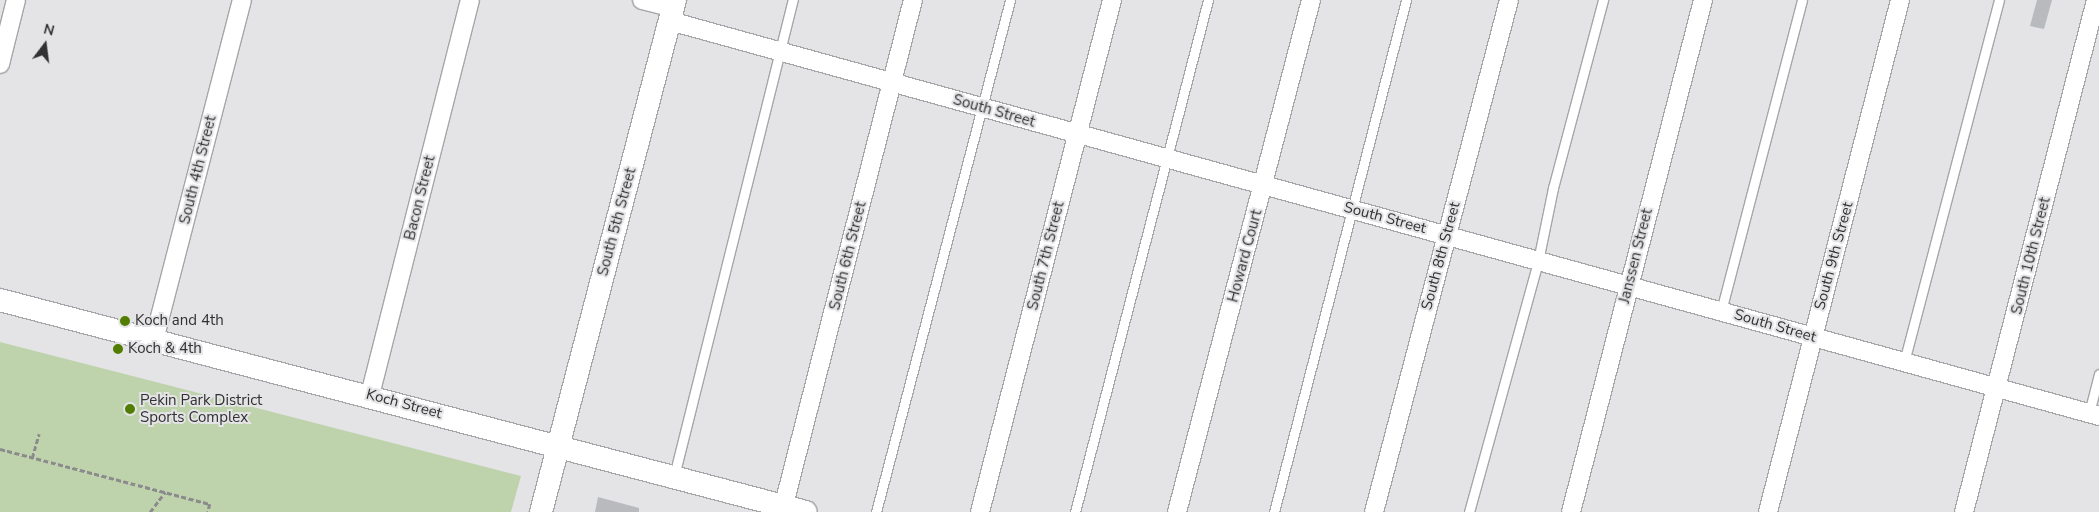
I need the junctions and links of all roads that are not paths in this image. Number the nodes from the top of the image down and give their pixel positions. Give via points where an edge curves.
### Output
1 (16, 0) edge
2 (242, 0) edge
3 (470, 0) edge
4 (642, 0) edge
5 (793, 0) edge
6 (913, 0) edge
7 (1010, 0) edge
8 (1112, 0) edge
9 (1208, 0) edge
10 (1311, 0) edge
11 (1406, 0) edge
12 (1509, 0) edge
13 (1603, 0) edge
14 (1702, 0) edge
15 (1802, 0) edge
16 (1900, 0) edge
17 (1999, 0) edge
18 (2096, 0) edge
19 (673, 10) edge
20 (779, 52) junction
21 (0, 64) edge
22 (892, 82) junction
23 (981, 107) junction
24 (1077, 134) junction
25 (1165, 158) junction
26 (1264, 185) junction
27 (1350, 209) junction
28 (1447, 235) junction
29 (1538, 261) junction
30 (1629, 286) junction
31 (0, 300) edge
32 (1722, 311) junction
33 (1813, 337) junction
34 (154, 340) junction
35 (1904, 362) junction
36 (2099, 374) edge
37 (1997, 388) junction
38 (370, 395) junction
39 (2094, 414) edge
40 (558, 444) junction
41 (674, 476) junction
42 (783, 509) edge
43 (541, 512) edge
44 (806, 512) edge
45 (876, 512) edge
46 (980, 512) edge
47 (1075, 512) edge
48 (1177, 512) edge
49 (1274, 512) edge
50 (1374, 512) edge
51 (1469, 512) edge
52 (1571, 512) edge
53 (1768, 512) edge
54 (1964, 512) edge

1 - 21 street
2 - 34 street, South 4th Street
3 - 38 street, Bacon Street
4 - 19 street, South Street
5 - 20 lane
6 - 22 street, South 6th Street
7 - 23 lane
8 - 24 street, South 7th Street
9 - 25 lane
10 - 26 street, Howard Court
11 - 27 lane
12 - 28 street, South 8th Street
13 - 29 lane
14 - 30 street, Janssen Street
15 - 32 lane
16 - 33 street, South 9th Street
17 - 35 lane
18 - 37 street, South 10th Street
19 - 20 street, South Street
19 - 40 street, South 5th Street
20 - 22 street, South Street
20 - 41 lane
22 - 23 street, South Street
22 - 42 street, South 6th Street
23 - 24 street, South Street
23 - 45 lane
24 - 25 street, South Street
24 - 46 street, South 7th Street
25 - 26 street, South Street
25 - 47 lane
26 - 27 street, South Street
26 - 48 street, Howard Court
27 - 28 street, South Street
27 - 49 lane
28 - 29 street, South Street
28 - 50 street, South 8th Street
29 - 30 street, South Street
29 - 51 lane
30 - 32 street, South Street
30 - 52 street, Janssen Street
31 - 34 street, Koch Street
32 - 33 street, South Street
33 - 35 street, South Street
33 - 53 street, South 9th Street
34 - 38 street, Koch Street
35 - 37 street, South Street
36 - 39 lane
37 - 39 street, South Street
37 - 54 street, South 10th Street
38 - 40 street, Koch Street
40 - 41 street, Koch Street
40 - 43 street, South 5th Street
41 - 42 street, Koch Street
42 - 44 street, Koch Street

